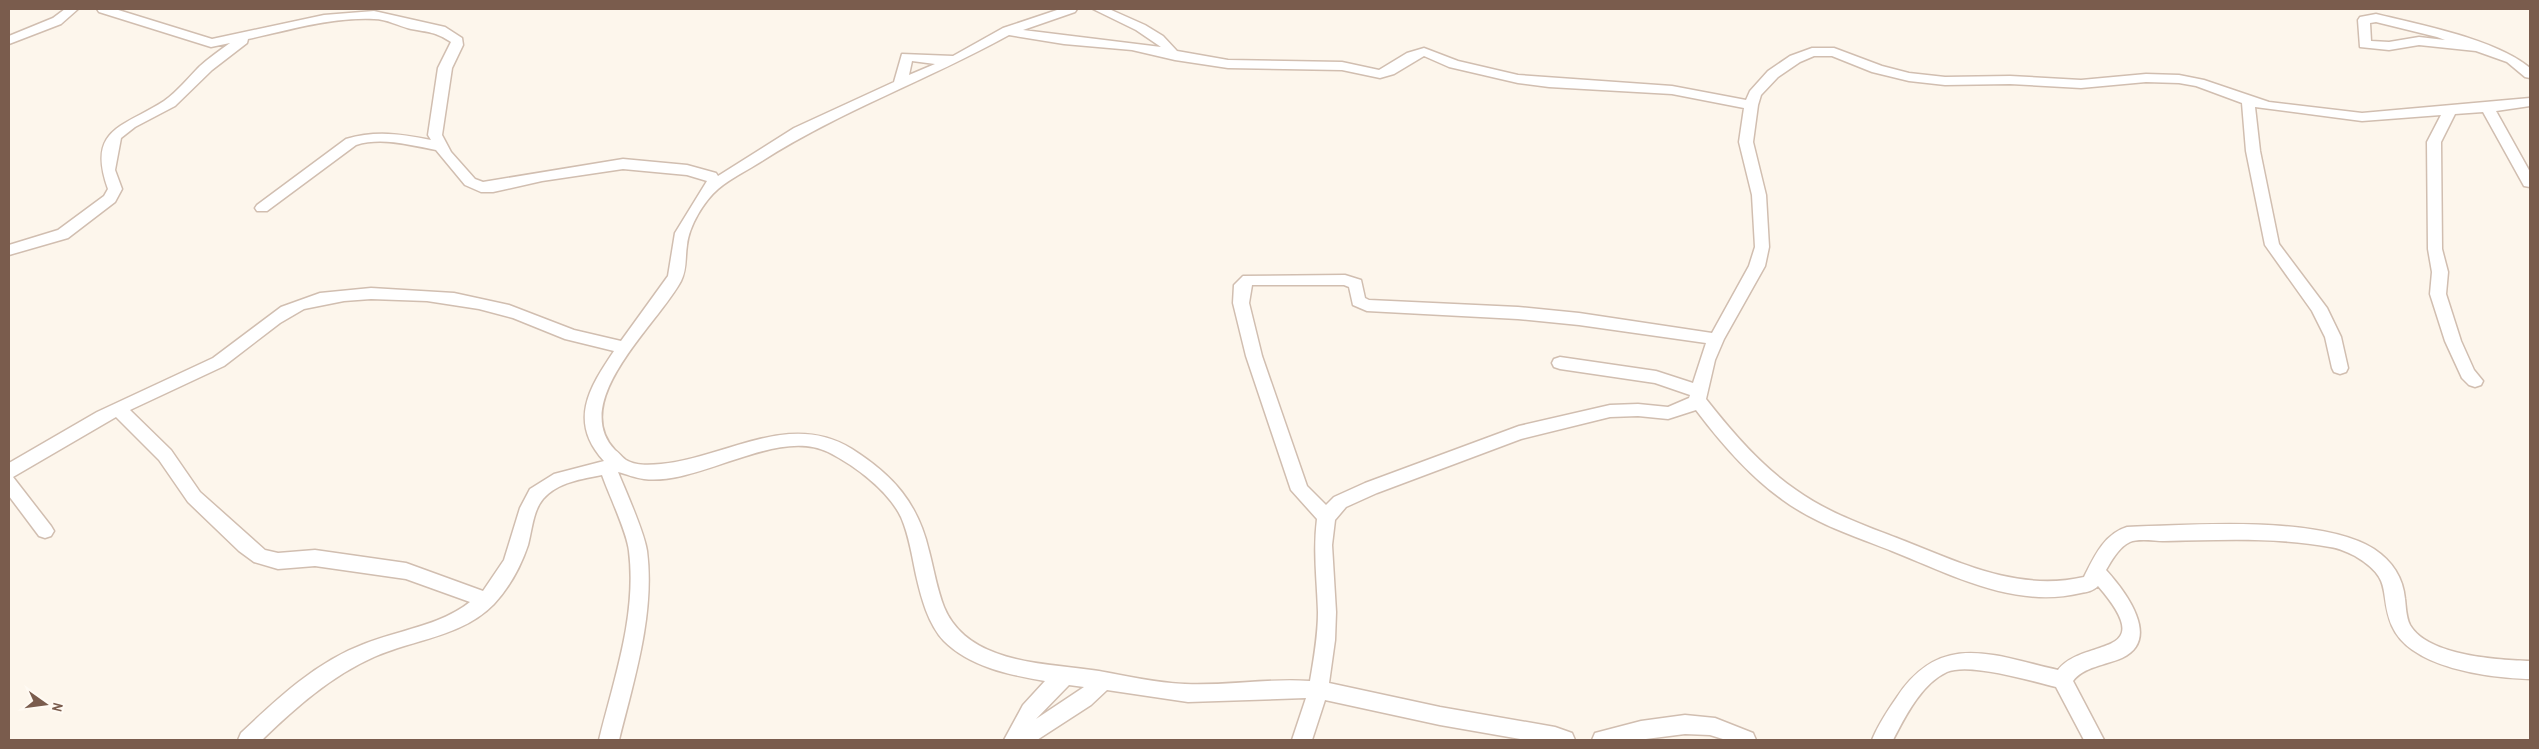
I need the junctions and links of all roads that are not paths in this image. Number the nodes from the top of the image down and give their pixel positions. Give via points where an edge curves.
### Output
1 (72, 9) edge
2 (103, 9) edge
3 (1071, 9) edge
4 (1099, 9) edge
5 (147, 16) edge
6 (1048, 17) junction
7 (1007, 31) junction
8 (246, 37) junction
9 (1044, 37) junction
10 (9, 40) edge
11 (2478, 47) junction
12 (1175, 56) junction
13 (960, 57) junction
14 (2530, 74) edge
15 (900, 84) junction
16 (2248, 102) junction
17 (2530, 102) edge
18 (1752, 105) junction
19 (2487, 107) junction
20 (2450, 110) junction
21 (440, 146) junction
22 (711, 181) junction
23 (2529, 183) dead end
24 (262, 208) dead end
25 (9, 250) edge
26 (1716, 339) junction
27 (626, 348) junction
28 (1560, 363) dead end
29 (2340, 368) dead end
30 (2475, 381) dead end
31 (1698, 396) junction
32 (118, 409) junction
33 (613, 466) junction
34 (9, 472) edge
35 (9, 483) edge
36 (1326, 517) junction
37 (45, 531) dead end
38 (2096, 572) junction
39 (486, 600) junction
40 (2530, 670) edge
41 (1066, 675) junction
42 (2062, 680) junction
43 (1104, 681) junction
44 (1318, 690) junction
45 (248, 740) edge
46 (609, 740) edge
47 (1014, 740) edge
48 (1020, 740) edge
49 (1302, 740) edge
50 (1565, 740) edge
51 (1602, 740) edge
52 (1746, 740) edge
53 (1882, 740) edge
54 (2094, 740) edge

1 - 10 street via 57,21
2 - 5 street
3 - 6 street
4 - 12 street via 1160,37
5 - 8 street via 211,42
6 - 7 street
6 - 9 street
7 - 9 street
7 - 13 street
8 - 21 street via 324,19 374,15 450,35 457,40 457,45 445,68 435,135
8 - 25 street via 207,67 170,103 115,135 108,170 115,189 110,199 63,234
9 - 12 street via 1132,46
11 - 11 street via 2376,18 2364,20 2365,44 2389,46 2419,41
11 - 14 street via 2512,59
12 - 18 street via 1244,65 1342,66 1380,74 1424,52 1454,64 1518,79 1672,90
13 - 15 street
13 - 15 street via 936,60 909,56
15 - 22 street via 799,131 731,175
16 - 18 street via 2213,87 2179,79 2146,78 2081,84 1926,80 1877,69 1834,52 1822,51 1802,56 1773,74 1755,94
16 - 20 street via 2362,117
16 - 29 street via 2253,151 2272,245 2319,308 2333,337
17 - 19 street
18 - 26 street via 1746,142 1760,195 1762,246 1757,266
19 - 20 street
19 - 23 street
20 - 30 street via 2434,142 2435,249 2440,272 2438,294 2453,341 2468,374
21 - 22 street via 470,182 481,187 623,164 687,170
21 - 24 street via 382,135 364,136 351,142
22 - 27 street via 684,230 677,274
26 - 31 street
26 - 36 street via 1518,313 1367,305 1358,301 1356,284 1345,280 1248,280 1242,285 1241,303 1254,356 1300,490
27 - 32 street via 556,330 519,313 480,303 420,296 328,296 288,310 235,352 208,368
27 - 33 street via 596,399 591,417 595,436
28 - 31 street via 1656,377
31 - 36 street via 1688,407 1668,413 1610,411 1519,432 1371,488 1340,502
31 - 38 street via 1759,468 1787,494 1819,515 1965,574 2000,584 2075,588 2090,583
32 - 34 street via 72,432
32 - 39 street via 165,455 194,497 260,557 278,561 314,558 406,570
33 - 39 street via 575,473 541,490 534,498 518,548 505,574
33 - 41 street via 645,472 663,471 788,440 828,443 899,498 914,529 936,613 948,634 985,658 1009,666
33 - 46 street via 638,550 638,608
35 - 37 street
36 - 44 street via 1323,545 1327,631
38 - 40 street via 2107,551 2127,534 2245,532 2342,541 2363,551 2390,577 2399,619 2404,631 2415,642 2477,666
38 - 42 street via 2120,600 2128,616 2132,633 2129,644 2121,650 2073,666
39 - 45 street via 444,628 376,647 352,658 302,693
41 - 43 street
41 - 47 street via 1042,694 1024,717
42 - 53 street via 1968,661 1945,664 1921,682 1898,710
42 - 54 street
43 - 44 street via 1156,691 1192,693 1278,688
43 - 48 street via 1084,699
44 - 49 street
44 - 50 street
51 - 52 street via 1633,732 1709,725

